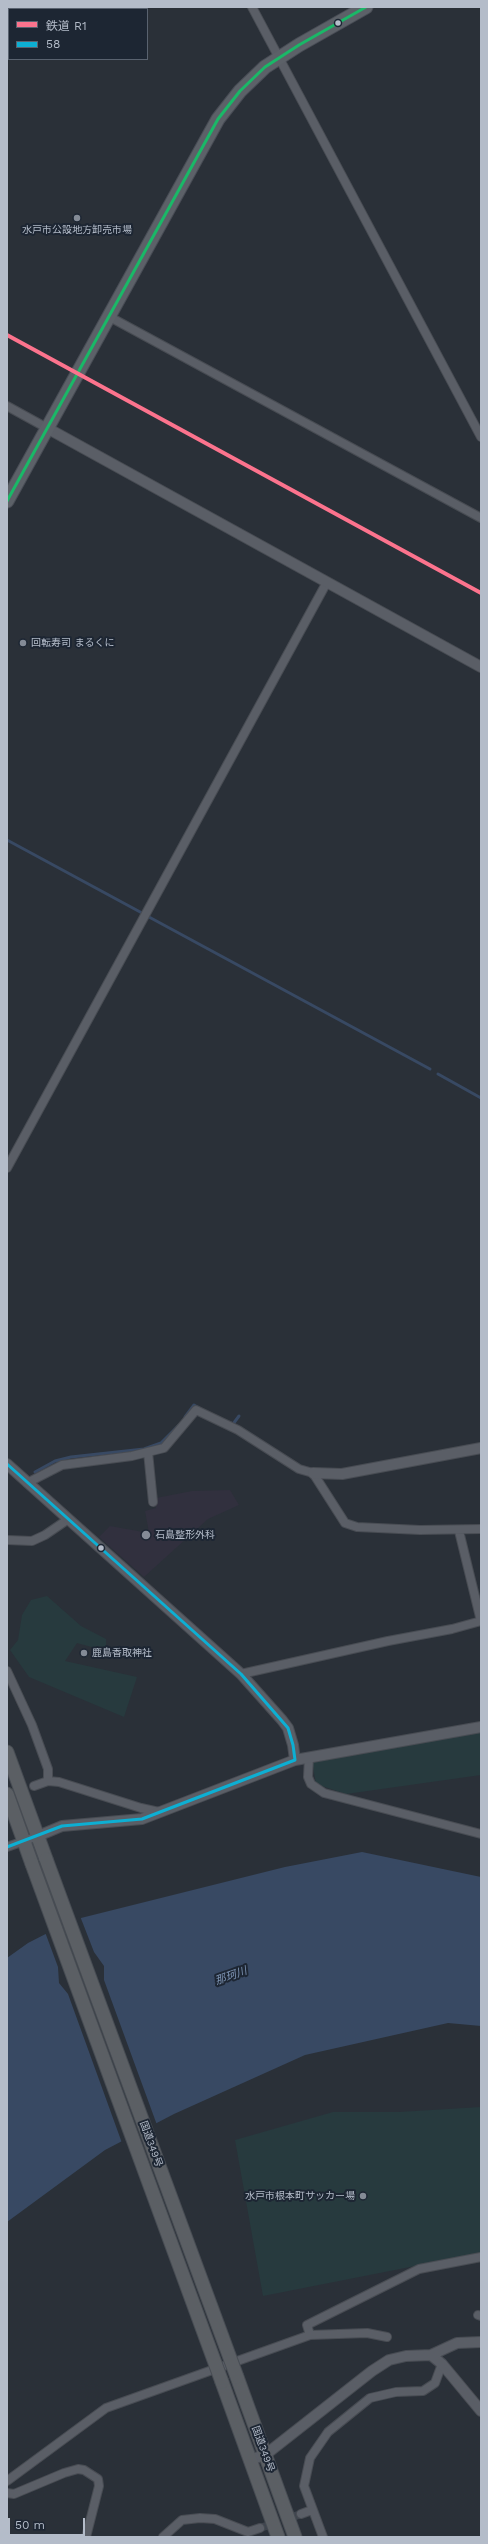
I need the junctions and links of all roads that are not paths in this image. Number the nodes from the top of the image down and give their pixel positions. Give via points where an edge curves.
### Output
1 (252, 7) edge
2 (366, 7) edge
3 (279, 57) junction
4 (108, 316) junction
5 (7, 406) edge
6 (47, 428) junction
7 (481, 437) edge
8 (7, 501) edge
9 (481, 518) edge
10 (327, 582) junction
11 (481, 667) edge
12 (7, 1168) edge
13 (481, 1448) edge
14 (148, 1452) junction
15 (7, 1464) edge
16 (313, 1473) junction
17 (27, 1483) junction
18 (153, 1502) dead end
19 (67, 1520) junction
20 (481, 1529) edge
21 (459, 1531) junction
22 (7, 1540) edge
23 (481, 1621) edge
24 (7, 1671) edge
25 (241, 1674) junction
26 (481, 1727) edge
27 (7, 1752) edge
28 (309, 1757) junction
29 (295, 1760) junction
30 (48, 1781) junction
31 (34, 1786) dead end
32 (7, 1794) edge
33 (160, 1812) junction
34 (481, 1834) edge
35 (38, 1836) junction
36 (24, 1842) junction
37 (7, 1848) edge
38 (481, 2257) edge
39 (310, 2335) junction
40 (387, 2337) dead end
41 (481, 2342) edge
42 (430, 2355) junction
43 (442, 2364) junction
44 (481, 2411) edge
45 (265, 2455) junction
46 (249, 2460) junction
47 (7, 2481) edge
48 (7, 2493) edge
49 (312, 2510) junction
50 (301, 2514) tunnel mouth
51 (260, 2528) tunnel mouth
52 (249, 2535) edge
53 (86, 2537) edge
54 (163, 2537) edge
55 (278, 2537) edge
56 (295, 2537) edge
57 (323, 2537) edge

1 - 3 street
2 - 3 main road
3 - 4 main road via 244,87 218,119
3 - 7 street
4 - 6 main road
4 - 9 street
5 - 6 street
6 - 8 main road
6 - 10 street
10 - 11 street
10 - 12 street
13 - 16 street via 342,1474
14 - 16 street via 164,1448 196,1410 238,1430 300,1469
14 - 17 street via 62,1465
14 - 18 street
15 - 17 street
16 - 21 street via 345,1523 357,1527
17 - 19 street
19 - 22 street via 32,1541
19 - 25 street
20 - 21 street
21 - 23 street
23 - 25 street via 452,1630 388,1641
24 - 30 street via 32,1725 48,1769
25 - 29 street via 288,1728 293,1741
26 - 28 street
27 - 35 highway, 国道349号
28 - 29 street
28 - 34 street via 308,1778 311,1784 324,1793
29 - 33 street
30 - 31 street
30 - 33 street via 70,1784
32 - 36 highway, 国道349号
33 - 35 street via 142,1819 123,1822 62,1826
35 - 36 street
35 - 45 highway, 国道349号, bridge
36 - 37 street
36 - 46 highway, 国道349号, bridge
38 - 39 street via 419,2269 307,2325
39 - 40 street via 367,2333
39 - 47 street via 106,2408
41 - 42 street via 457,2343
42 - 43 street
42 - 45 street via 389,2360
43 - 44 street
43 - 49 street via 435,2383 423,2391 396,2392 370,2398 328,2432 310,2458 304,2486
45 - 46 street
45 - 56 highway, 国道349号
46 - 55 highway, 国道349号
48 - 53 street via 14,2494 64,2473 84,2470 98,2479 99,2486
49 - 50 street
49 - 57 street
51 - 52 street
52 - 54 street via 215,2519 200,2518 182,2520

